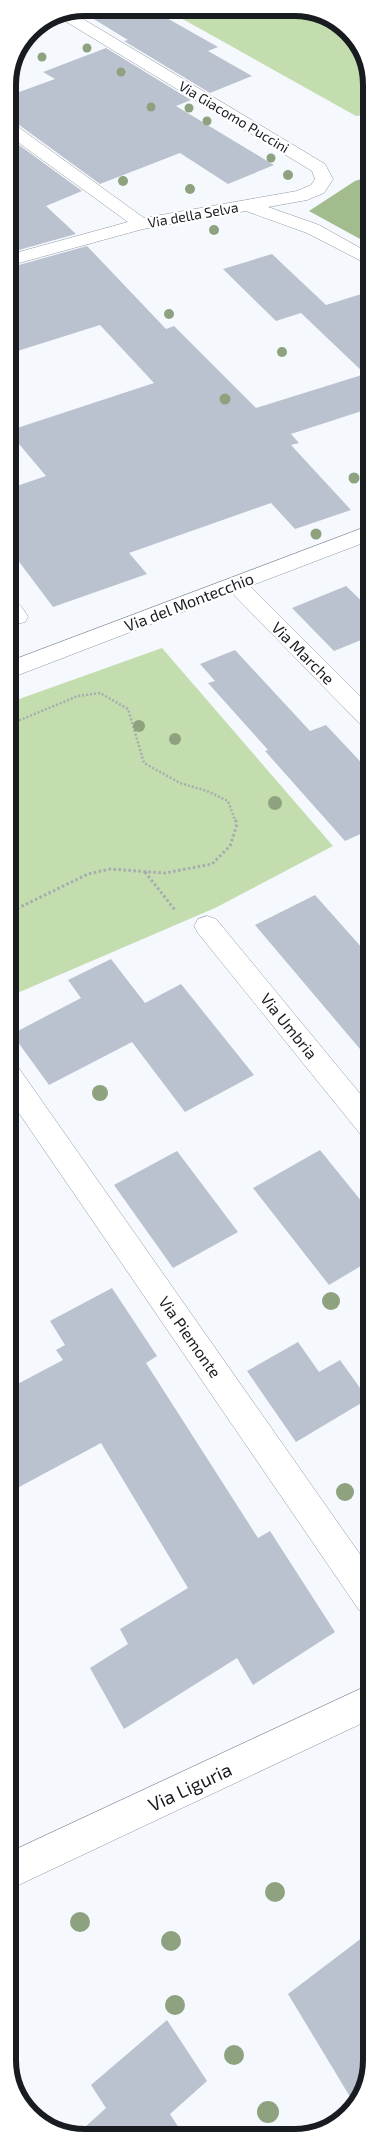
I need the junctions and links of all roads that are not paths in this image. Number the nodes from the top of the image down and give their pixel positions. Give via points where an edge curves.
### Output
1 (71, 18) edge
2 (16, 134) edge
3 (247, 205) junction
4 (141, 224) junction
5 (363, 257) edge
6 (16, 259) edge
7 (363, 535) edge
8 (235, 584) junction
9 (16, 668) edge
10 (363, 713) edge
11 (207, 926) road end
12 (16, 1087) edge
13 (363, 1116) edge
14 (363, 1586) edge
15 (363, 1705) edge
16 (16, 1868) edge

1 - 3 street, Via Giacomo Puccini via 319,168 324,179 318,189 301,196
2 - 4 street
3 - 4 street, Via della Selva
3 - 5 street, Via della Selva via 313,229
4 - 6 street, Via della Selva
7 - 8 street, Via del Montecchio
8 - 9 street, Via del Montecchio
8 - 10 street, Via Marche
11 - 13 street, Via Umbria
12 - 14 street, Via Piemonte
15 - 16 street, Via Liguria

